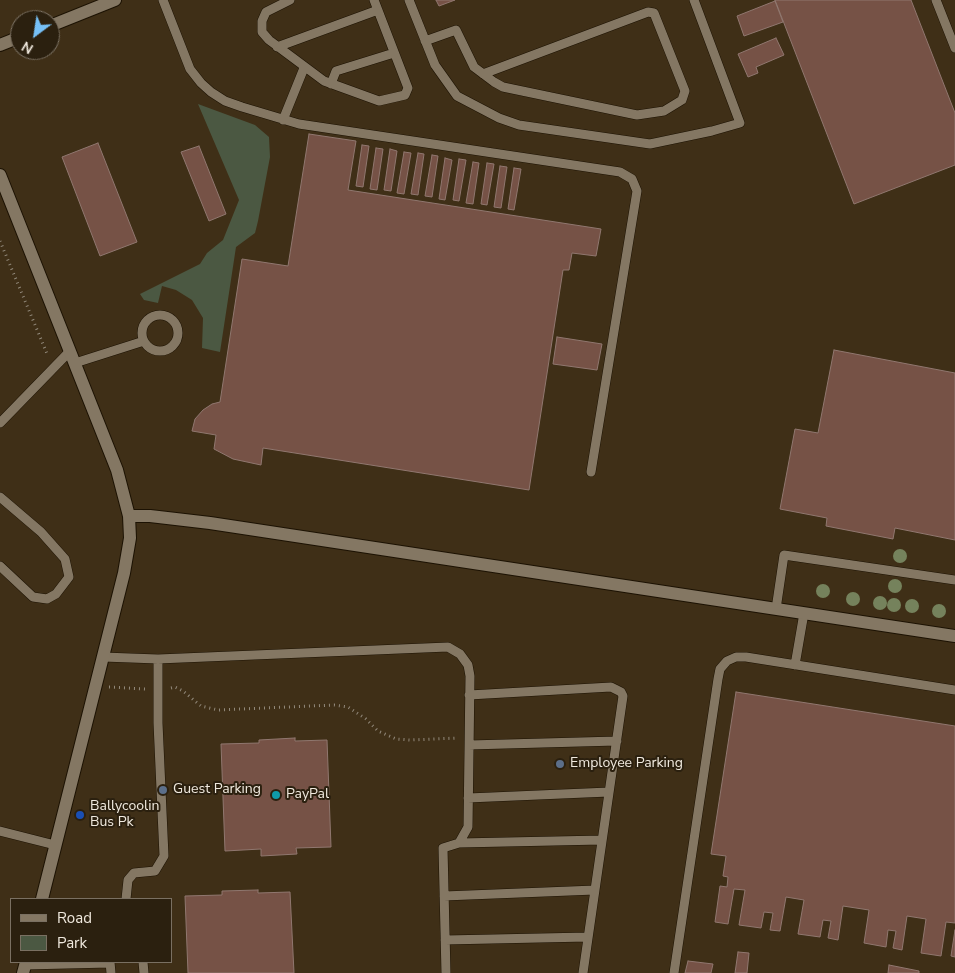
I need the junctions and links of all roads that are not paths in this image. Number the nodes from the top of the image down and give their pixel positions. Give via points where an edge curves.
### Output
1 (115, 0) edge
2 (163, 0) edge
3 (290, 0) edge
4 (374, 0) edge
5 (409, 0) edge
6 (694, 0) edge
7 (936, 0) edge
8 (378, 10) junction
9 (60, 22) edge
10 (425, 41) junction
11 (277, 47) junction
12 (955, 48) edge
13 (394, 53) junction
14 (304, 68) junction
15 (483, 74) junction
16 (331, 84) junction
17 (283, 120) junction
18 (0, 175) edge
19 (144, 341) junction
20 (72, 357) junction
21 (0, 424) edge
22 (591, 472) dead end
23 (0, 497) edge
24 (129, 516) junction
25 (0, 566) edge
26 (955, 580) edge
27 (776, 608) junction
28 (804, 613) junction
29 (955, 636) edge
30 (103, 657) junction
31 (158, 659) junction
32 (795, 665) junction
33 (955, 690) edge
34 (469, 695) junction
35 (469, 741) junction
36 (617, 741) junction
37 (610, 792) junction
38 (468, 798) junction
39 (0, 831) edge
40 (602, 840) junction
41 (459, 843) junction
42 (56, 845) junction
43 (595, 890) junction
44 (444, 896) junction
45 (42, 898) edge
46 (126, 898) edge
47 (588, 937) junction
48 (445, 940) junction
49 (93, 963) edge
50 (25, 967) edge
51 (446, 973) edge
52 (583, 973) edge
53 (674, 973) edge

1 - 9 street
2 - 17 lane via 190,69 201,83 225,101
3 - 11 lane via 266,12 262,20 262,32
4 - 8 lane
5 - 10 lane
6 - 10 lane via 740,123 650,144 519,125 499,118 457,96 435,65
7 - 12 lane
8 - 11 lane
8 - 13 lane
10 - 15 lane via 456,30 474,67
11 - 14 lane
13 - 16 lane via 336,71
13 - 16 lane via 408,88 404,95 379,101
14 - 16 lane
14 - 17 lane
15 - 15 lane via 648,12 654,13 685,91 682,100 664,111 637,115 508,89
17 - 22 lane via 620,172 632,179 637,191
18 - 20 street
19 - 19 lane via 142,330 147,320 157,314 168,316 176,324 179,335 174,346 164,351 152,350
19 - 20 lane
20 - 21 lane via 53,369
20 - 24 street via 117,470
23 - 25 lane via 42,532 65,559 69,577 56,594 46,599 33,597
24 - 27 street via 210,522
24 - 30 street via 130,538 124,573
26 - 27 lane via 784,555
27 - 28 street
28 - 29 street
28 - 32 lane
30 - 31 lane
30 - 42 street
31 - 34 lane via 448,647 460,654 468,665
31 - 46 lane via 164,856 154,872 134,873 128,880
32 - 33 lane
32 - 53 lane via 736,657 720,669
34 - 35 lane
34 - 36 lane via 611,687 623,696
35 - 36 lane
35 - 38 lane
36 - 37 lane
37 - 38 lane
37 - 40 lane
38 - 41 lane via 468,827
39 - 42 lane
40 - 41 lane
40 - 43 lane
41 - 44 lane via 443,848
42 - 45 street
43 - 44 lane
43 - 47 lane
44 - 48 lane
47 - 48 lane
47 - 52 lane
48 - 51 lane
49 - 50 lane

